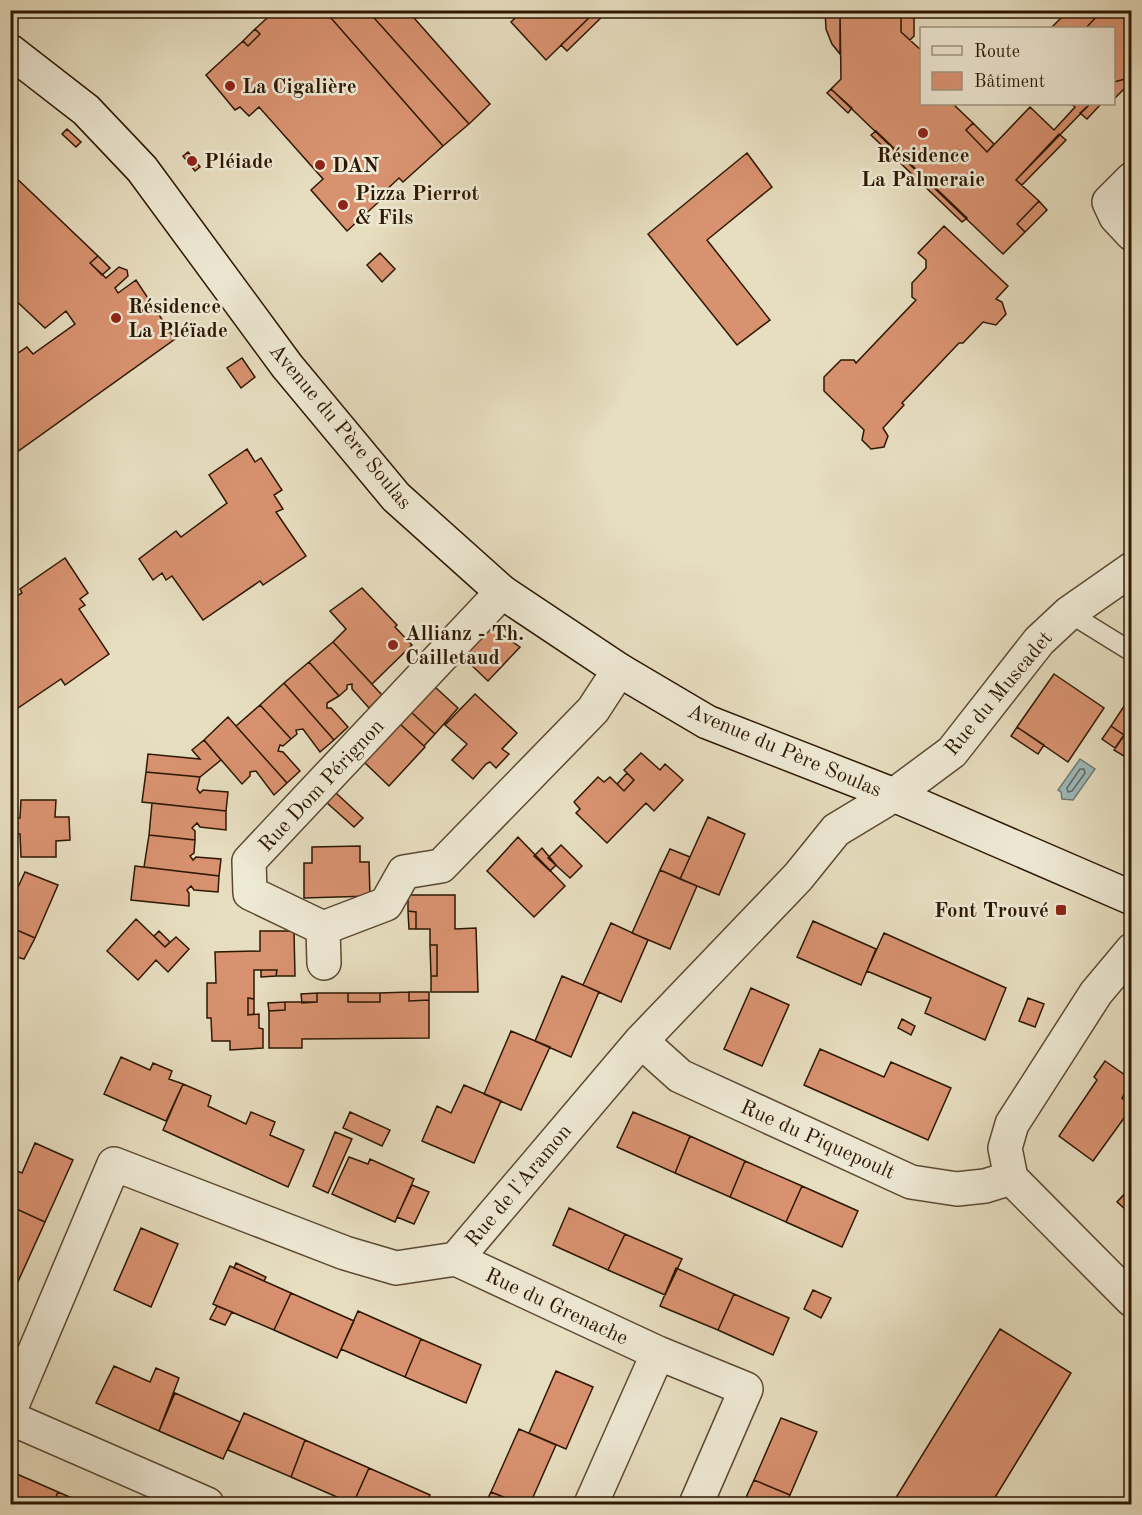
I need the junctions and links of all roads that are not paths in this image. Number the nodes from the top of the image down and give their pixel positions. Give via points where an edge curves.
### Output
1 (10, 51) edge
2 (1131, 180) edge
3 (1131, 234) edge
4 (1131, 569) edge
5 (502, 592) junction
6 (1069, 613) junction
7 (1131, 652) edge
8 (619, 670) junction
9 (894, 795) junction
10 (1131, 898) edge
11 (323, 928) junction
12 (1131, 950) edge
13 (324, 963) dead end
14 (641, 1041) junction
15 (1011, 1178) junction
16 (456, 1259) junction
17 (1131, 1300) edge
18 (658, 1353) junction
19 (10, 1410) edge
20 (10, 1418) edge
21 (207, 1504) edge
22 (591, 1504) edge
23 (696, 1504) edge

1 - 5 street, Avenue du Père Soulas via 86,110 142,169 287,366 396,497
2 - 3 street via 1109,202
4 - 6 street, Rue du Muscadet
5 - 8 street, Avenue du Père Soulas
5 - 11 street, Rue Dom Pérignon via 249,861 250,893
6 - 7 lane
6 - 9 street, Rue du Muscadet via 1039,641 952,752
8 - 9 street, Avenue du Père Soulas via 707,722
8 - 11 street via 593,710 441,866 404,872 386,904
9 - 10 street, Avenue du Père Soulas
9 - 14 street, Rue de l'Aramon via 836,830 798,877
11 - 13 street
12 - 15 street via 1096,993 1012,1124 1005,1148
14 - 15 street, Rue du Piquepoult via 680,1076 911,1182 957,1189
14 - 16 street, Rue de l'Aramon
15 - 17 street
16 - 18 street, Rue du Grenache
16 - 19 street, Rue de l'Aramon via 396,1268 345,1253 114,1164
18 - 22 street
18 - 23 street, Rue du Grenache via 746,1389
20 - 21 street

